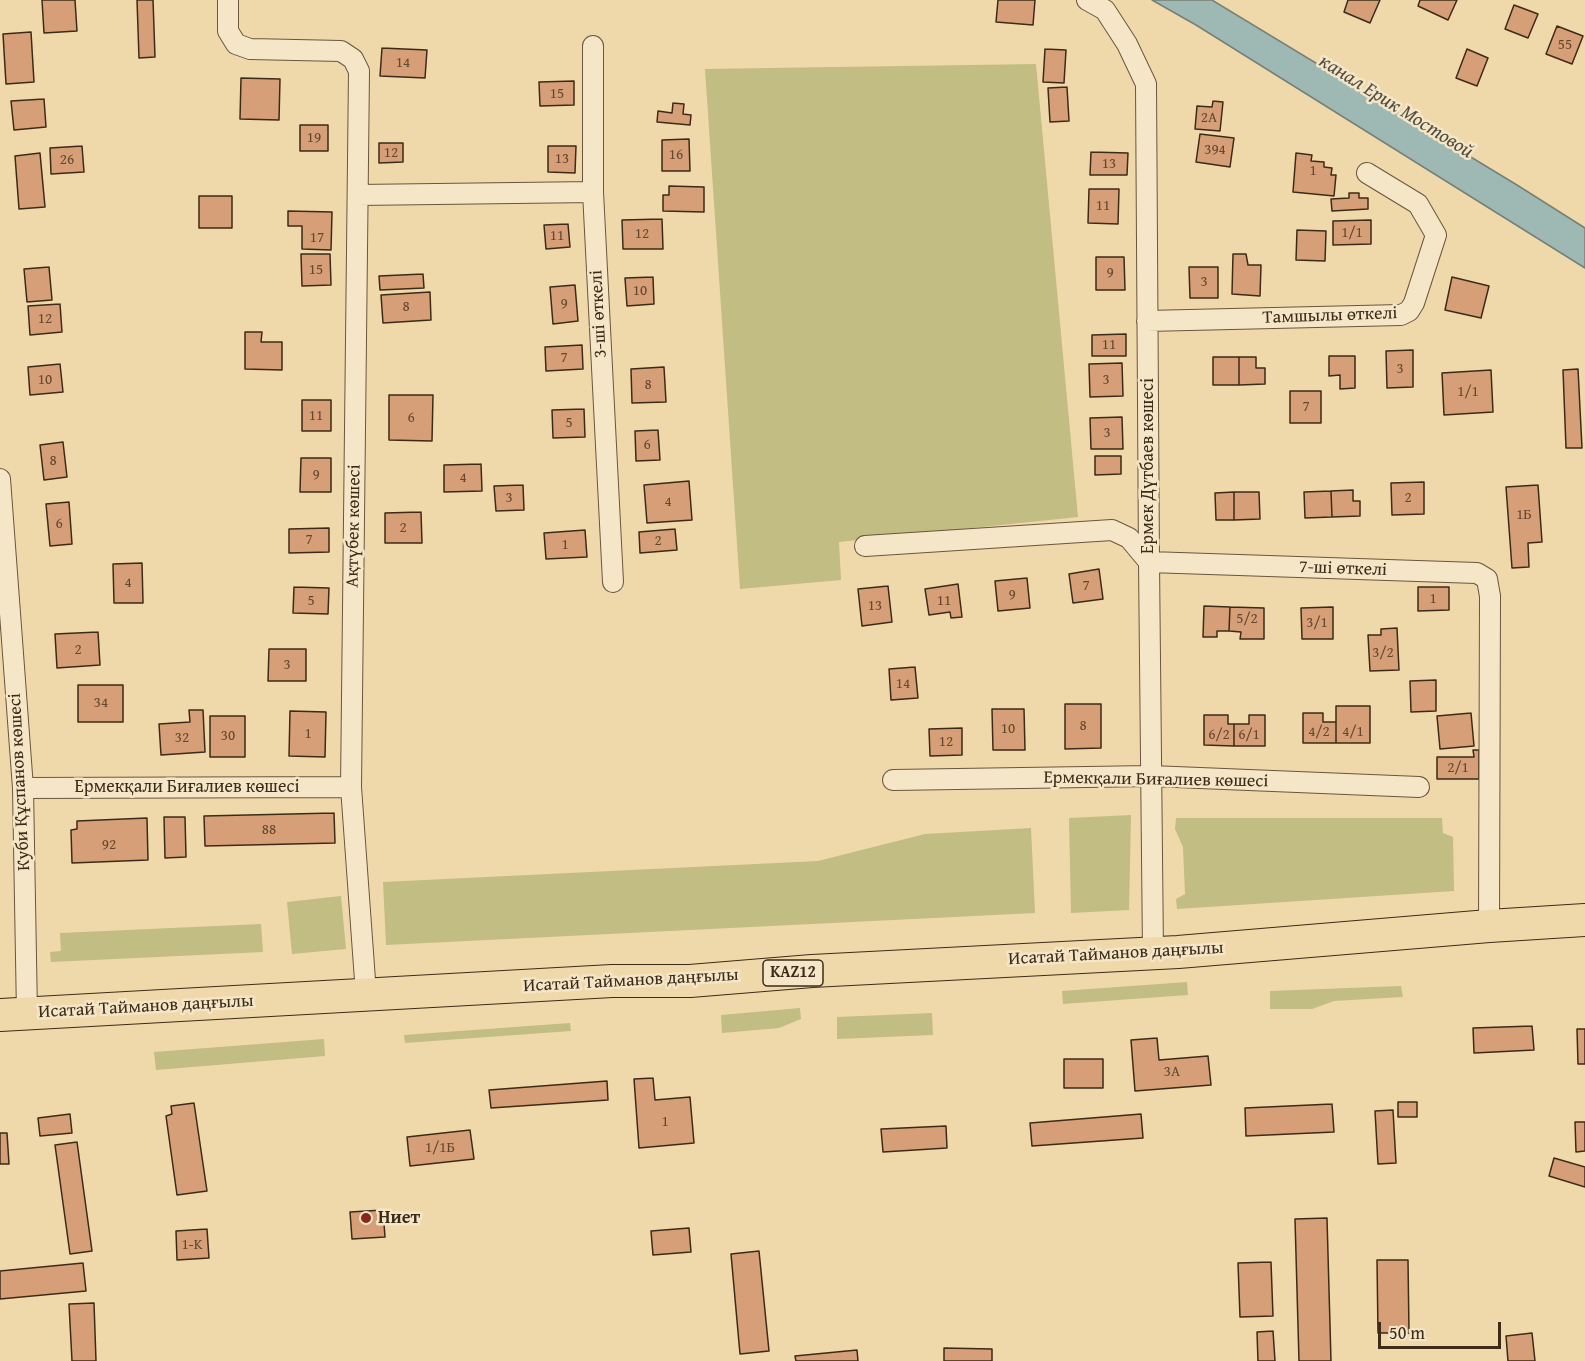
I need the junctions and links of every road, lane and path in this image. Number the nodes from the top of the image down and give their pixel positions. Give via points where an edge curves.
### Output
1 (228, 0) edge
2 (1087, 0) edge
3 (593, 46) dead end
4 (1367, 174) dead end
5 (593, 192) junction
6 (358, 195) junction
7 (1148, 321) junction
8 (0, 479) edge
9 (3, 544) edge
10 (865, 546) dead end
11 (1149, 562) junction
12 (613, 582) dead end
13 (9, 714) edge
14 (1151, 776) junction
15 (892, 780) dead end
16 (351, 787) junction
17 (1419, 787) dead end
18 (23, 788) junction
19 (1585, 920) edge
20 (1489, 926) junction
21 (1153, 953) junction
22 (366, 994) junction
23 (13, 1015) edge

1 - 6 street, Ақтүбек көшесi via 228,31 236,44 250,50 341,51 353,59 359,71
2 - 7 street, Ермек Дүтбаев көшесi via 1105,10 1146,84
3 - 5 street, 3-шi өткелi
4 - 7 street, Тамшылы өткелі via 1418,204 1436,235 1409,311 1401,315
5 - 6 street
5 - 12 street, 3-шi өткелi
6 - 16 street, Ақтүбек көшесi
7 - 11 street, Ермек Дүтбаев көшесi
8 - 9 street, Куби Құспанов көшесi
9 - 13 street, Куби Құспанов көшесi
10 - 11 street via 1112,530 1130,538
11 - 14 street, Ермек Дүтбаев көшесi
11 - 20 street, 7-шi өткелi via 1477,573 1487,579
13 - 18 street, Куби Құспанов көшесi
14 - 15 street, Ермекқали Биғалиев көшесі
14 - 17 street, Ермекқали Биғалиев көшесі
14 - 21 street, Ермек Дүтбаев көшесi
16 - 18 street, Ермекқали Биғалиев көшесі
16 - 22 street, Ақтүбек көшесi
18 - 23 street, Куби Құспанов көшесi
19 - 20 main road, Исатай Тайманов даңғылы / KAZ12
20 - 21 main road, Исатай Тайманов даңғылы / KAZ12
21 - 22 main road, Исатай Тайманов даңғылы / KAZ12 via 690,981 612,981
22 - 23 main road, Исатай Тайманов даңғылы / KAZ12

